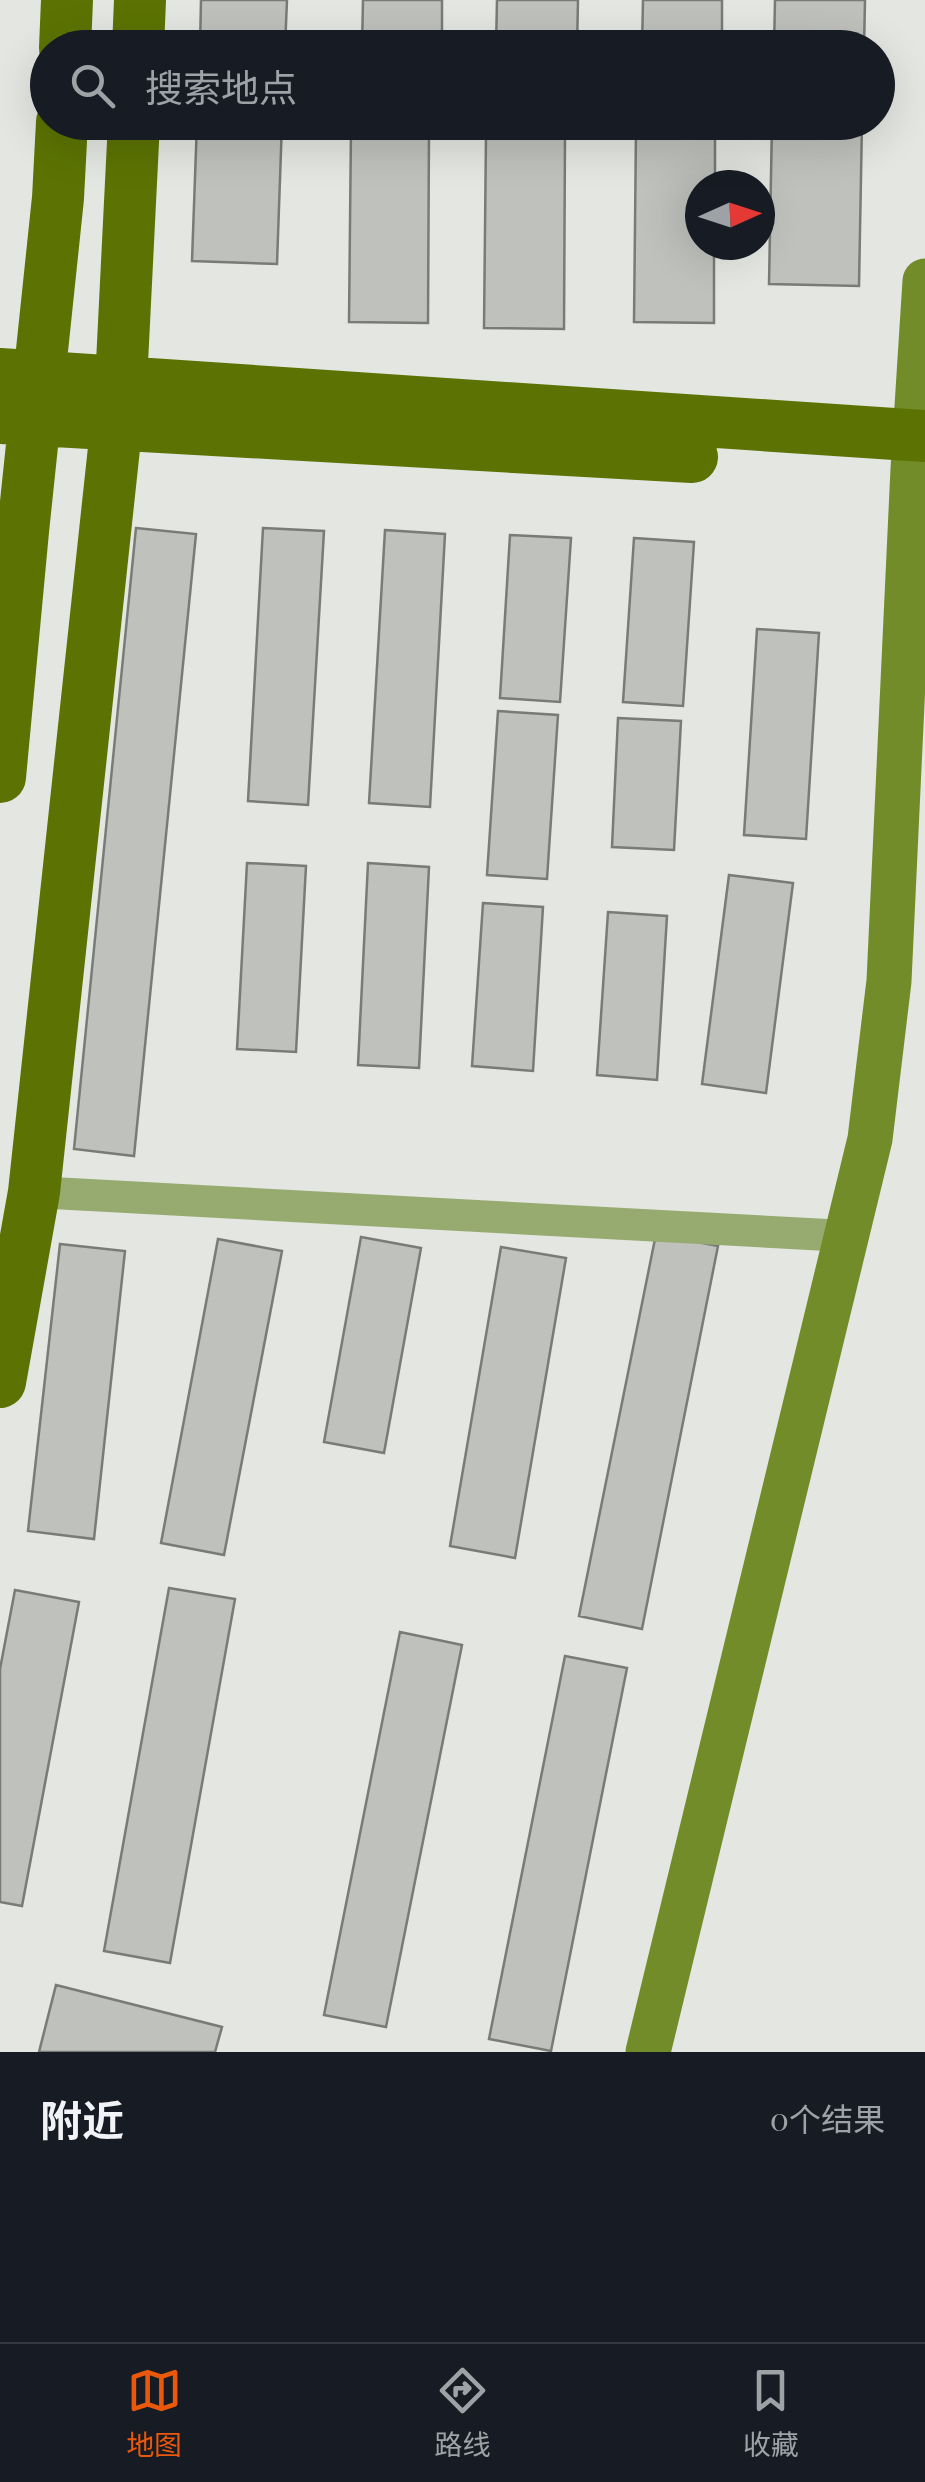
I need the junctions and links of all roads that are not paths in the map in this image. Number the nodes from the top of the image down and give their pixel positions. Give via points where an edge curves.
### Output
1 (67, 0) edge
2 (140, 0) edge
3 (66, 30) edge
4 (139, 30) edge
5 (61, 140) edge
6 (133, 140) edge
7 (925, 281) edge
8 (18, 397) edge
9 (119, 404) junction
10 (920, 453) edge
11 (0, 777) edge
12 (34, 1192) junction
13 (846, 1236) junction
14 (0, 1382) edge
15 (648, 2052) edge

1 - 3 main road
2 - 4 main road
5 - 8 main road via 58,198
6 - 9 main road
7 - 10 street
8 - 9 main road
8 - 11 main road
9 - 10 main road
9 - 12 main road
10 - 13 street via 889,981 870,1138
12 - 13 street
12 - 14 main road
13 - 15 street

